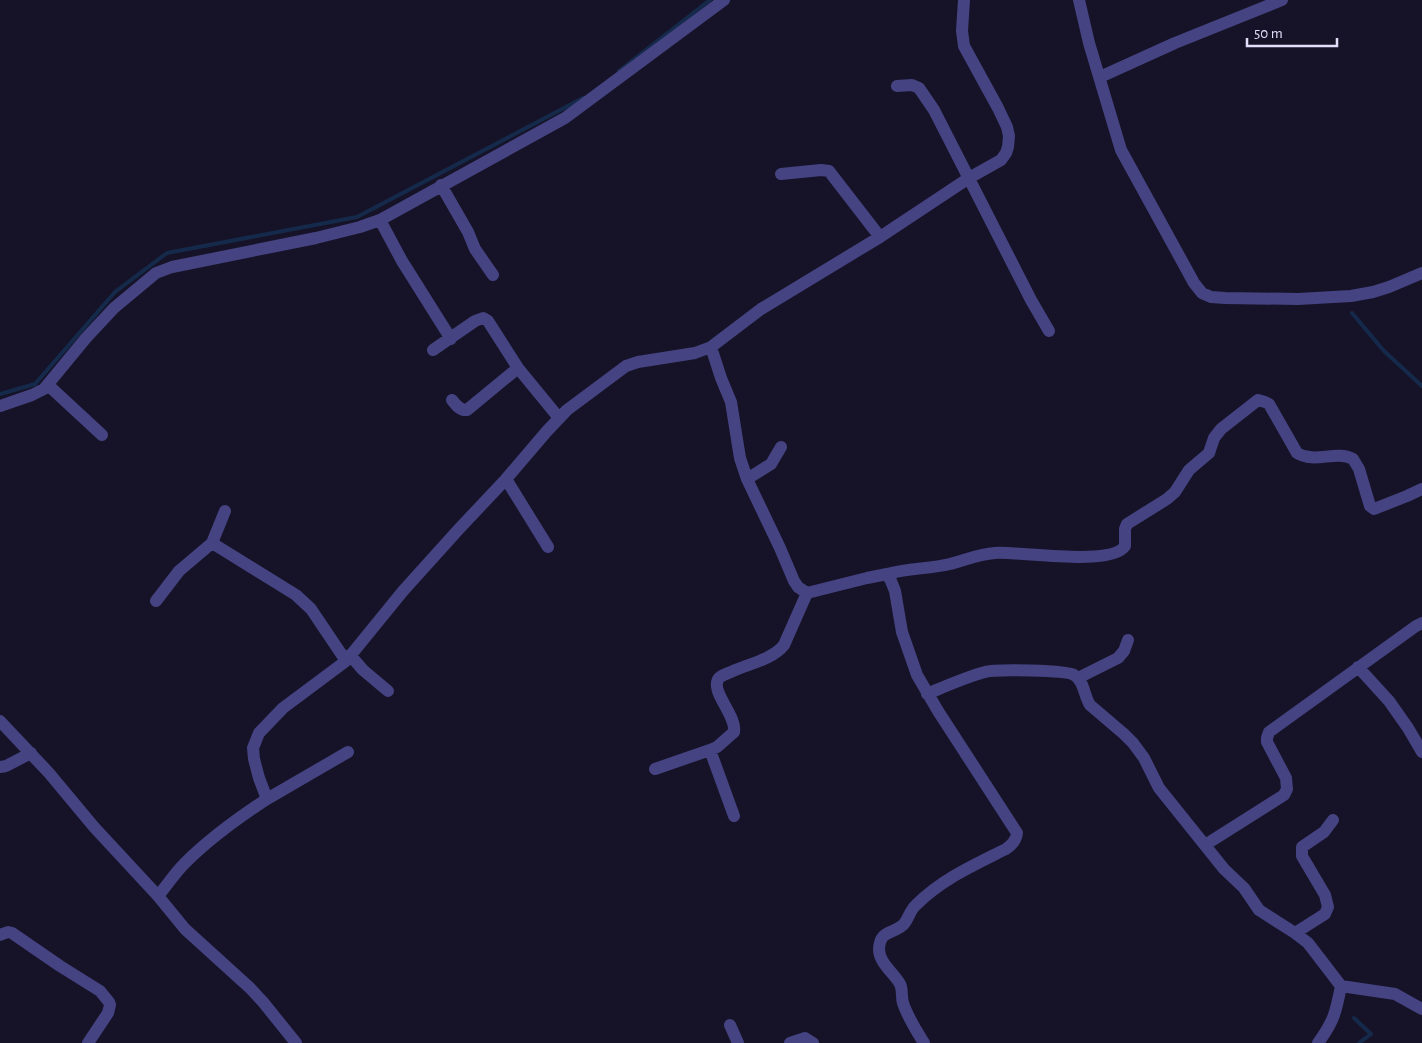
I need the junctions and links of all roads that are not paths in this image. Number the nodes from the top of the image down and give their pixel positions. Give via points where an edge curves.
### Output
1 (724, 0) edge
2 (964, 0) edge
3 (1079, 0) edge
4 (1282, 0) edge
5 (1100, 77) junction
6 (898, 86) dead end
7 (781, 174) dead end
8 (969, 178) junction
9 (441, 185) junction
10 (380, 220) junction
11 (880, 237) junction
12 (1422, 273) edge
13 (493, 275) dead end
14 (1049, 331) dead end
15 (451, 338) junction
16 (711, 347) junction
17 (433, 350) dead end
18 (518, 368) junction
19 (48, 385) junction
20 (452, 400) dead end
21 (0, 406) edge
22 (559, 418) junction
23 (102, 435) dead end
24 (781, 447) dead end
25 (506, 479) junction
26 (747, 480) junction
27 (1422, 489) edge
28 (225, 511) dead end
29 (212, 543) junction
30 (548, 547) dead end
31 (887, 574) junction
32 (807, 592) junction
33 (156, 601) dead end
34 (1422, 623) edge
35 (1128, 640) dead end
36 (348, 658) junction
37 (1358, 667) junction
38 (1078, 678) junction
39 (388, 691) dead end
40 (927, 694) junction
41 (0, 721) edge
42 (710, 750) junction
43 (348, 752) dead end
44 (1422, 752) edge
45 (30, 754) junction
46 (0, 767) edge
47 (655, 769) dead end
48 (267, 799) junction
49 (734, 816) dead end
50 (1333, 820) dead end
51 (1205, 845) junction
52 (158, 896) junction
53 (1295, 933) junction
54 (0, 935) edge
55 (1341, 986) junction
56 (1422, 1009) edge
57 (730, 1025) dead end
58 (88, 1043) edge
59 (296, 1043) edge
60 (738, 1043) edge
61 (790, 1043) edge
62 (813, 1043) edge
63 (924, 1043) edge
64 (1318, 1043) edge

1 - 9 street via 565,118
2 - 8 street via 964,46 998,108 1009,136 1006,153 1001,160
3 - 5 street
4 - 5 street
5 - 12 street via 1122,150 1202,293 1225,298 1351,296 1389,288
6 - 8 street via 919,88
7 - 11 street via 829,171
8 - 11 street
8 - 14 street
9 - 10 street
9 - 13 street via 475,249
10 - 15 street
10 - 19 street via 316,238 156,273 114,308
11 - 16 street via 768,304
15 - 17 street
15 - 18 street via 483,318
16 - 22 street via 626,366
16 - 26 street via 731,402
18 - 20 street via 467,410 460,409
18 - 22 street
19 - 21 street via 39,393
19 - 23 street
22 - 25 street
24 - 26 street via 771,464
25 - 30 street
25 - 36 street via 433,557
26 - 32 street via 794,581
27 - 31 street via 1374,509 1370,506 1353,459 1343,456 1313,458 1297,454 1268,404 1258,400 1216,434 1209,453 1189,470 1175,492 1127,524 1125,546 1117,552 1075,557 995,553
28 - 29 street
29 - 33 street via 179,571
29 - 36 street via 296,595
31 - 32 street
31 - 40 street via 895,591 902,632
32 - 42 street via 780,650 719,679 718,691 734,722 734,732
34 - 37 street
35 - 38 street via 1118,658
36 - 39 street
36 - 48 street via 283,708 259,733 253,748 254,759
37 - 44 street via 1389,701
37 - 51 street via 1268,732 1266,738 1286,778 1284,795
38 - 40 street via 1062,672 988,671
38 - 51 street via 1090,706 1133,744 1159,788
40 - 63 street via 1017,833 1013,844 955,874 916,904 902,925 881,939 880,955 901,985 907,1013
41 - 45 street
42 - 47 street
42 - 49 street
43 - 48 street
45 - 46 street
45 - 52 street
48 - 52 street via 198,850
50 - 53 street via 1324,832 1302,848 1302,856 1325,895 1328,907 1325,914
51 - 53 street via 1244,888 1259,910
52 - 59 street via 192,935 263,1002
53 - 55 street via 1308,943
54 - 58 street via 12,933 100,991 109,1002 108,1013
55 - 56 street via 1395,994
55 - 64 street via 1334,1018
57 - 60 street
61 - 62 street via 805,1038

